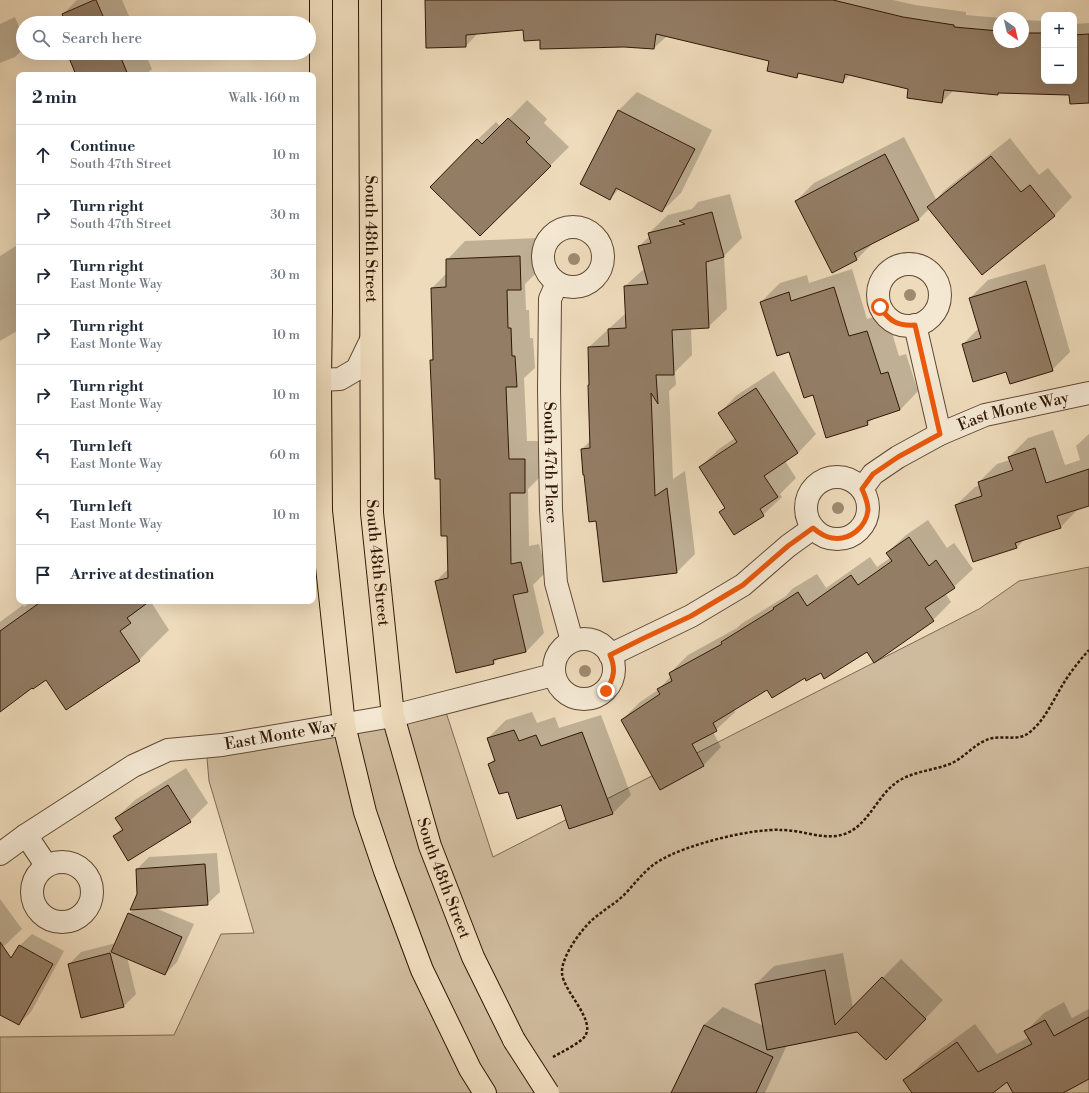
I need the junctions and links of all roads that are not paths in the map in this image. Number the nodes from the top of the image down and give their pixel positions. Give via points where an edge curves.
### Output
1 (321, 0) edge
2 (370, 0) edge
3 (557, 283) dead end
4 (915, 325) dead end
5 (371, 340) junction
6 (320, 380) junction
7 (1089, 393) edge
8 (940, 434) junction
9 (862, 489) junction
10 (813, 528) junction
11 (572, 641) junction
12 (610, 655) junction
13 (553, 675) junction
14 (393, 716) junction
15 (344, 725) junction
16 (26, 835) junction
17 (0, 854) edge
18 (46, 865) dead end
19 (485, 1093) edge
20 (548, 1093) edge

1 - 6 main road
2 - 5 main road, South 48th Street
3 - 11 street, South 47th Place via 550,299 548,389 551,510 556,583
4 - 8 street
5 - 6 street via 357,369 340,378
5 - 14 main road, South 48th Street via 372,513
6 - 15 main road via 321,511
7 - 8 street, East Monte Way via 985,415
8 - 9 street, East Monte Way via 873,474
9 - 10 street via 868,509 866,519 856,532 842,538 832,538 822,535
9 - 10 street via 846,478 826,479 818,484 809,496 806,510
10 - 12 street via 743,585 691,616
11 - 12 street via 590,639 598,642
11 - 13 street via 563,646 556,655
12 - 13 street via 614,673 606,691 598,696 579,700 570,697 556,684
13 - 14 street, East Monte Way
14 - 15 street, East Monte Way
14 - 20 main road, South 48th Street, bridge via 430,846 473,957 514,1040
15 - 16 street, East Monte Way via 222,745 168,750 134,766
15 - 19 main road via 365,812 422,970 470,1069
16 - 17 street, East Monte Way
16 - 18 street

